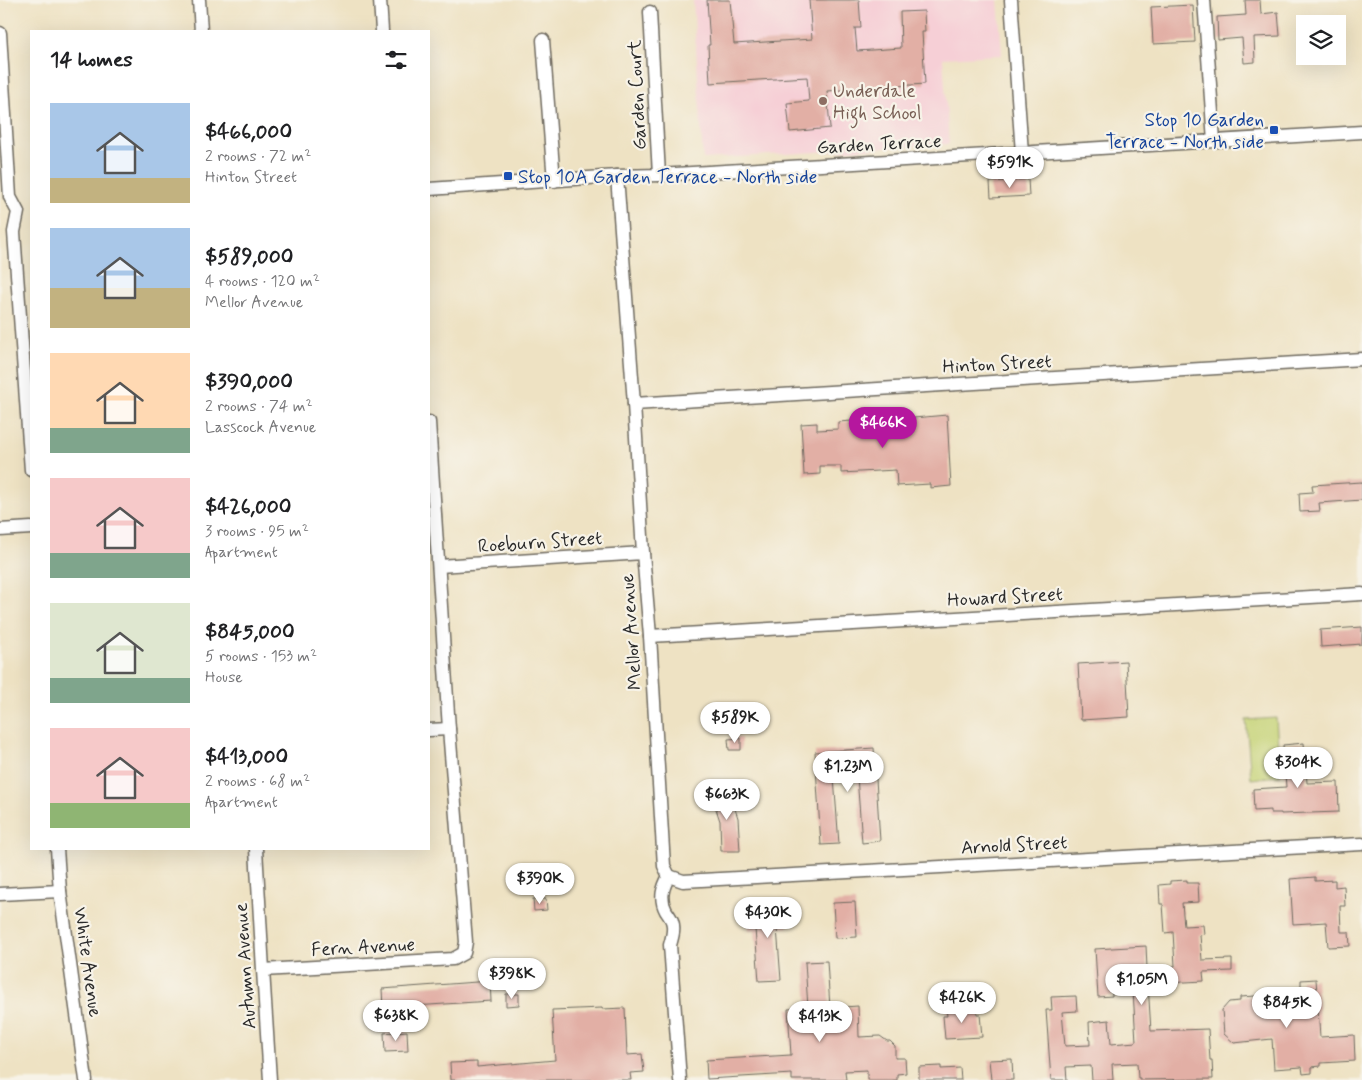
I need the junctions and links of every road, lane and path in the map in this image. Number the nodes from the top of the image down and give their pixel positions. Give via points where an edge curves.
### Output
1 (199, 0) edge
2 (380, 0) edge
3 (1010, 0) edge
4 (1204, 0) edge
5 (650, 12) dead end
6 (201, 30) edge
7 (382, 30) edge
8 (0, 33) edge
9 (543, 40) dead end
10 (1362, 132) edge
11 (1214, 141) junction
12 (1022, 153) junction
13 (659, 175) junction
14 (617, 176) junction
15 (554, 181) junction
16 (430, 190) edge
17 (30, 211) edge
18 (18, 212) junction
19 (1362, 359) edge
20 (634, 404) junction
21 (430, 436) edge
22 (30, 456) edge
23 (30, 528) edge
24 (0, 530) edge
25 (643, 553) junction
26 (439, 566) junction
27 (1362, 594) edge
28 (650, 636) junction
29 (449, 729) junction
30 (430, 730) edge
31 (1362, 844) edge
32 (57, 850) edge
33 (256, 850) edge
34 (669, 876) junction
35 (60, 891) junction
36 (0, 894) edge
37 (263, 970) junction
38 (86, 1080) edge
39 (270, 1080) edge
40 (680, 1080) edge

1 - 6 street
2 - 7 street
3 - 12 street
4 - 11 street
5 - 13 street, Garden Court
8 - 18 street via 10,197
9 - 15 street
10 - 11 street, Garden Terrace
11 - 12 street, Garden Terrace
12 - 13 street, Garden Terrace
13 - 14 street, Garden Terrace
14 - 15 street, Garden Terrace
14 - 20 street, Mellor Avenue
15 - 16 street, Garden Terrace
17 - 18 street
18 - 22 street via 14,232
19 - 20 street, Hinton Street
20 - 25 street, Mellor Avenue
21 - 26 street
23 - 24 street
25 - 26 street, Roeburn Street
25 - 28 street, Mellor Avenue
26 - 29 street
27 - 28 street, Howard Street
28 - 34 street, Mellor Avenue via 664,866
29 - 30 street
29 - 37 street, Fern Avenue via 466,942 464,953 453,959
31 - 34 street, Arnold Street via 683,881
32 - 35 street, White Avenue
33 - 37 street, Autumn Avenue
34 - 40 street, Mellor Avenue via 662,896 672,921 670,946
35 - 36 street
35 - 38 street, White Avenue
37 - 39 street, Autumn Avenue

